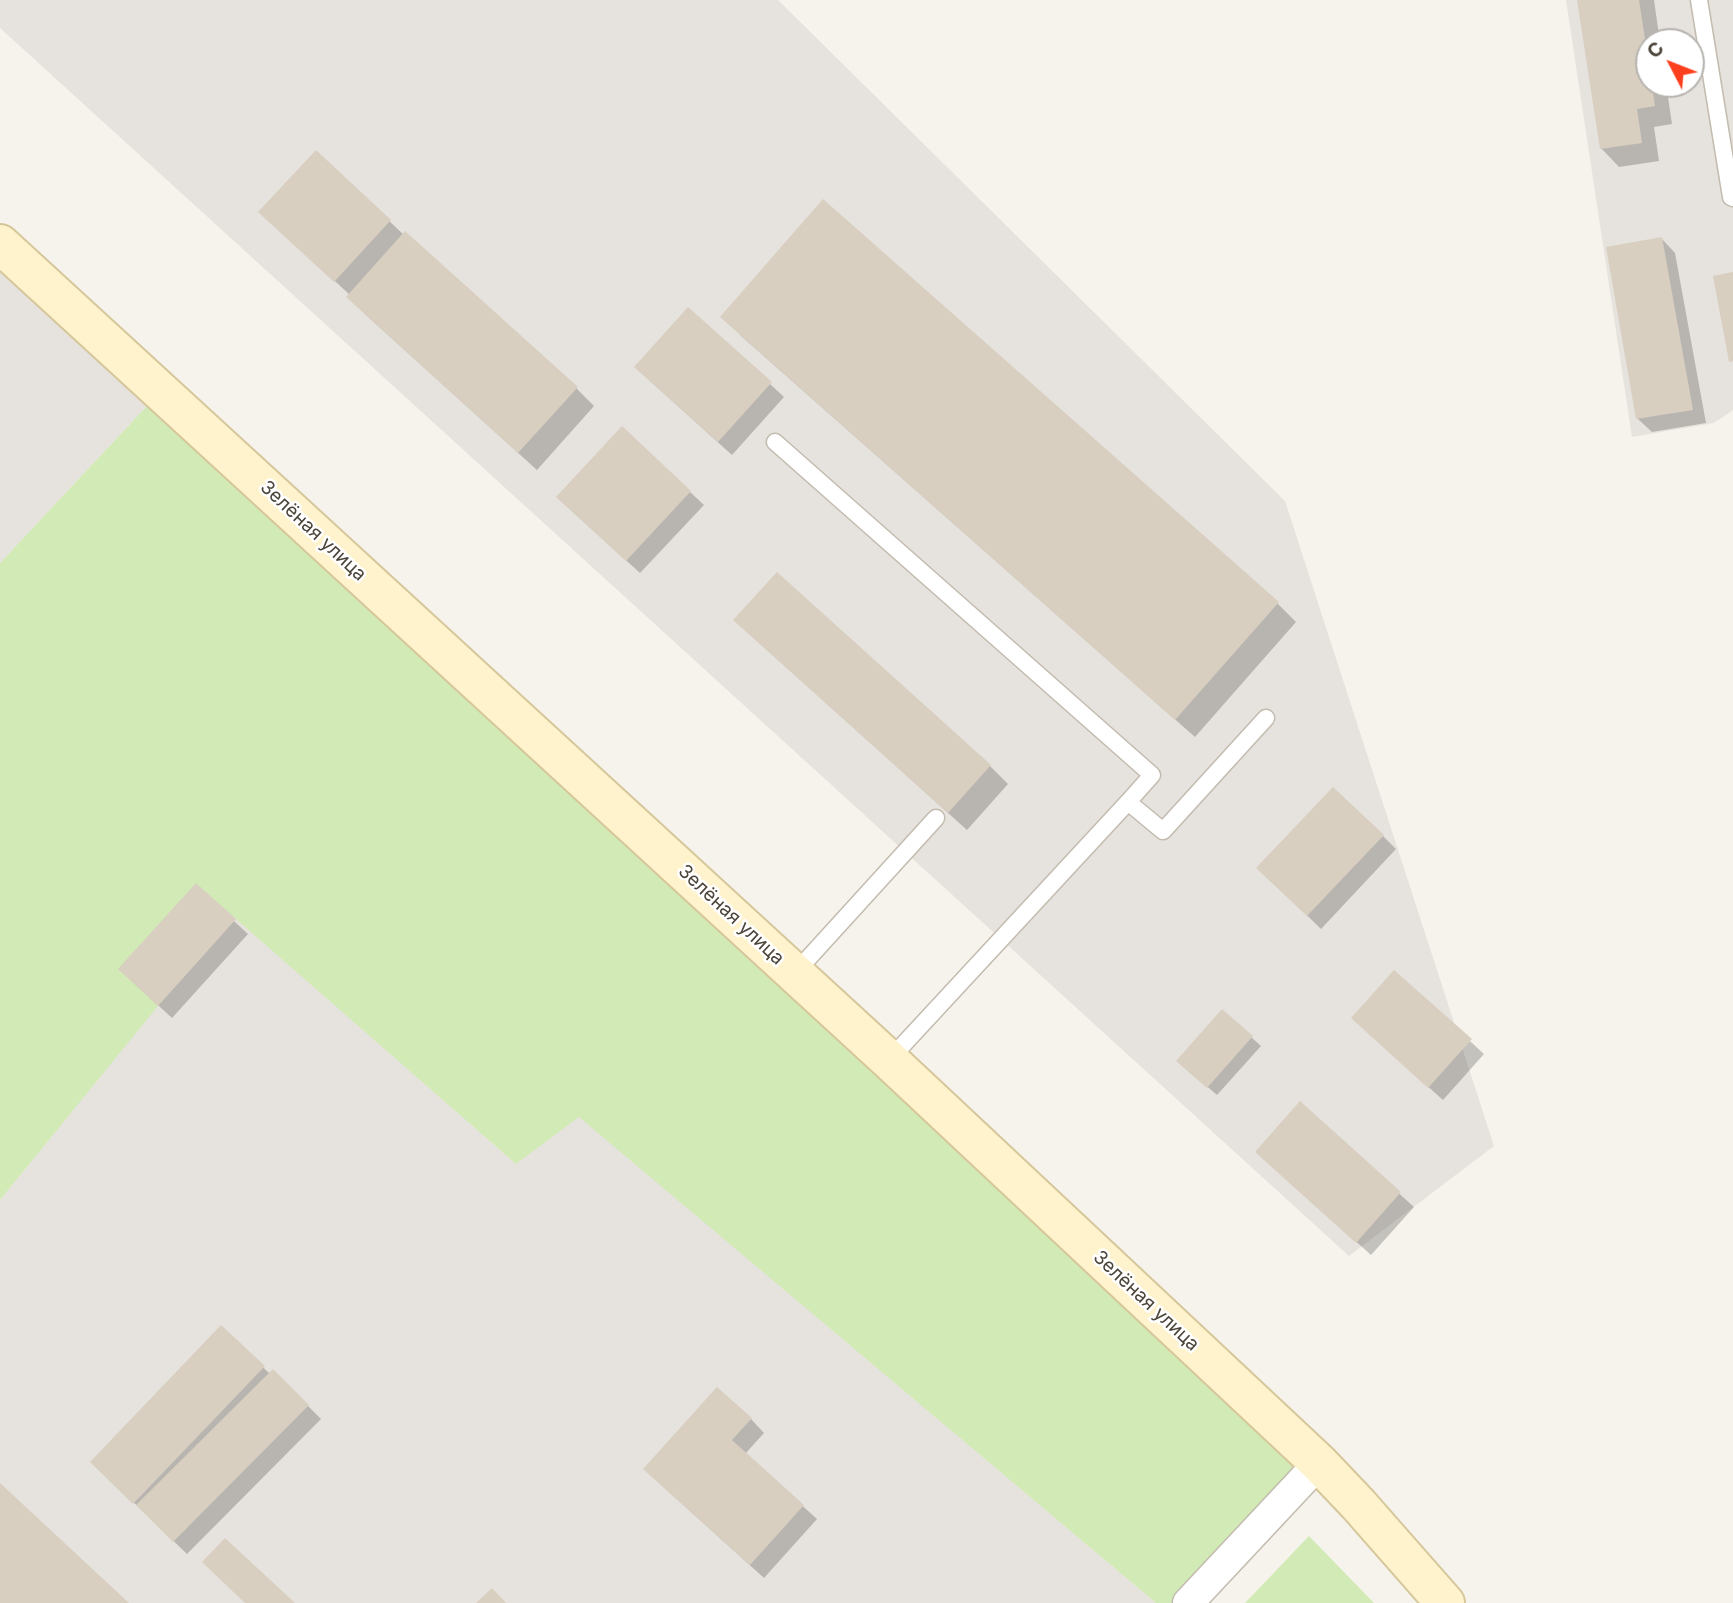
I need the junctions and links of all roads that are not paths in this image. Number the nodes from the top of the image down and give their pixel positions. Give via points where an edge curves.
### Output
1 (1699, 0) edge
2 (1715, 96) junction
3 (1733, 96) edge
4 (1733, 198) edge
5 (0, 244) edge
6 (775, 442) dead end
7 (1266, 718) dead end
8 (1128, 802) junction
9 (936, 818) dead end
10 (794, 974) junction
11 (889, 1060) junction
12 (1319, 1463) junction
13 (1188, 1603) edge
14 (1445, 1603) edge

1 - 2 lane
2 - 3 lane
2 - 4 lane
5 - 10 street, Зелёная улица
6 - 8 lane via 1152,775
7 - 8 lane via 1163,831
8 - 11 lane
9 - 10 lane
10 - 11 street, Зелёная улица
11 - 12 street, Зелёная улица
12 - 13 street
12 - 14 street, Зелёная улица

